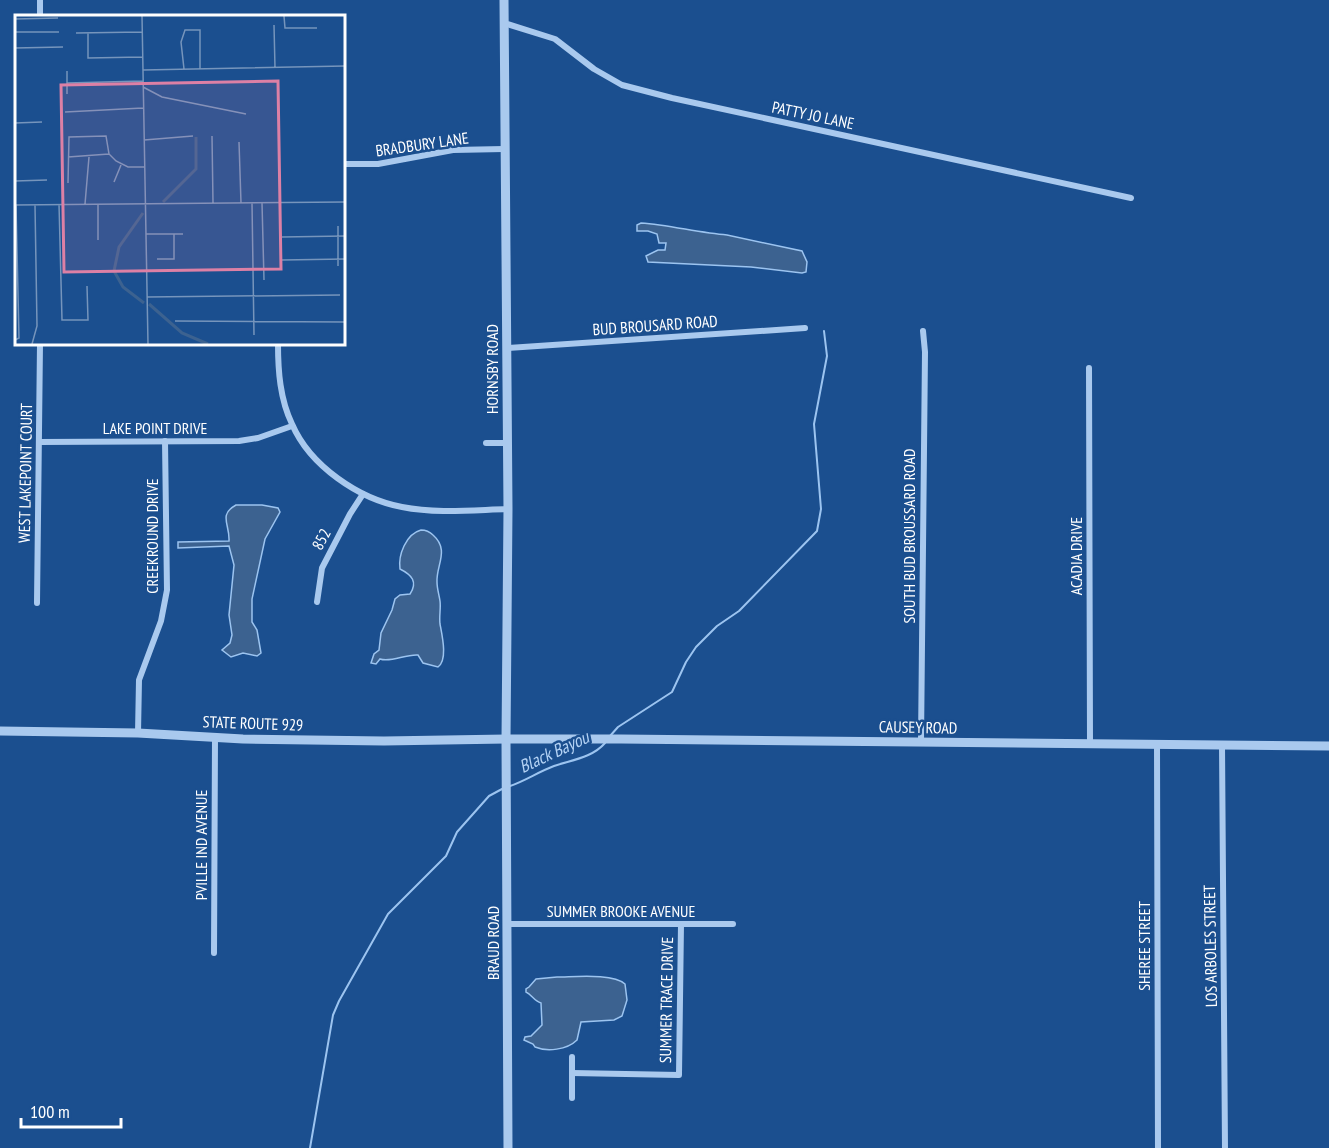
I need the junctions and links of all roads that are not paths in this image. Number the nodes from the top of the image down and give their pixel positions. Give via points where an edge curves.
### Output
1 (504, 0) edge
2 (504, 23) junction
3 (504, 149) junction
4 (345, 164) edge
5 (1131, 198) dead end
6 (805, 328) dead end
7 (923, 331) dead end
8 (40, 345) edge
9 (278, 345) edge
10 (507, 348) junction
11 (1089, 368) dead end
12 (292, 426) junction
13 (165, 441) junction
14 (39, 442) junction
15 (486, 443) dead end
16 (507, 443) junction
17 (363, 494) junction
18 (508, 509) junction
19 (317, 602) dead end
20 (37, 603) dead end
21 (0, 731) edge
22 (138, 734) junction
23 (215, 738) junction
24 (506, 739) junction
25 (921, 742) junction
26 (1090, 743) junction
27 (1156, 744) junction
28 (1222, 745) junction
29 (1329, 746) edge
30 (508, 924) junction
31 (681, 924) junction
32 (734, 924) dead end
33 (214, 953) dead end
34 (572, 1057) dead end
35 (572, 1073) junction
36 (572, 1098) dead end
37 (508, 1148) edge
38 (1158, 1148) edge
39 (1226, 1148) edge

1 - 2 street, HORNSBY ROAD
2 - 3 street, HORNSBY ROAD
2 - 5 street, PATTY JO LANE via 555,39 622,85
3 - 4 street, BRADBURY LANE via 453,150 378,164
3 - 10 street, HORNSBY ROAD
6 - 10 street, BUD BROUSARD ROAD
7 - 25 street, SOUTH BUD BROUSSARD ROAD
8 - 14 street, WEST LAKEPOINT COURT
9 - 12 street via 280,383
10 - 16 street, HORNSBY ROAD
11 - 26 street, ACADIA DRIVE
12 - 13 street, LAKE POINT DRIVE via 239,441
12 - 17 street via 320,462
13 - 14 street, LAKE POINT DRIVE
13 - 22 street, CREEKROUND DRIVE via 167,590 161,621 139,680
14 - 20 street, WEST LAKEPOINT COURT
15 - 16 street
16 - 18 street, HORNSBY ROAD
17 - 18 street via 413,509
17 - 19 street, 852 via 322,568
18 - 24 street, HORNSBY ROAD
21 - 22 street, STATE ROUTE 929
22 - 23 street, STATE ROUTE 929
23 - 24 street, STATE ROUTE 929
23 - 33 street, PVILLE IND AVENUE
24 - 25 street, CAUSEY ROAD
24 - 30 street, BRAUD ROAD
25 - 26 street, CAUSEY ROAD
26 - 27 street, CAUSEY ROAD
27 - 28 street, CAUSEY ROAD
27 - 38 street, SHEREE STREET
28 - 29 street, CAUSEY ROAD
28 - 39 street, LOS ARBOLES STREET
30 - 31 street, SUMMER BROOKE AVENUE
30 - 37 street, BRAUD ROAD
31 - 32 street, SUMMER BROOKE AVENUE
31 - 35 street, SUMMER TRACE DRIVE via 679,1075
34 - 35 street
35 - 36 street

